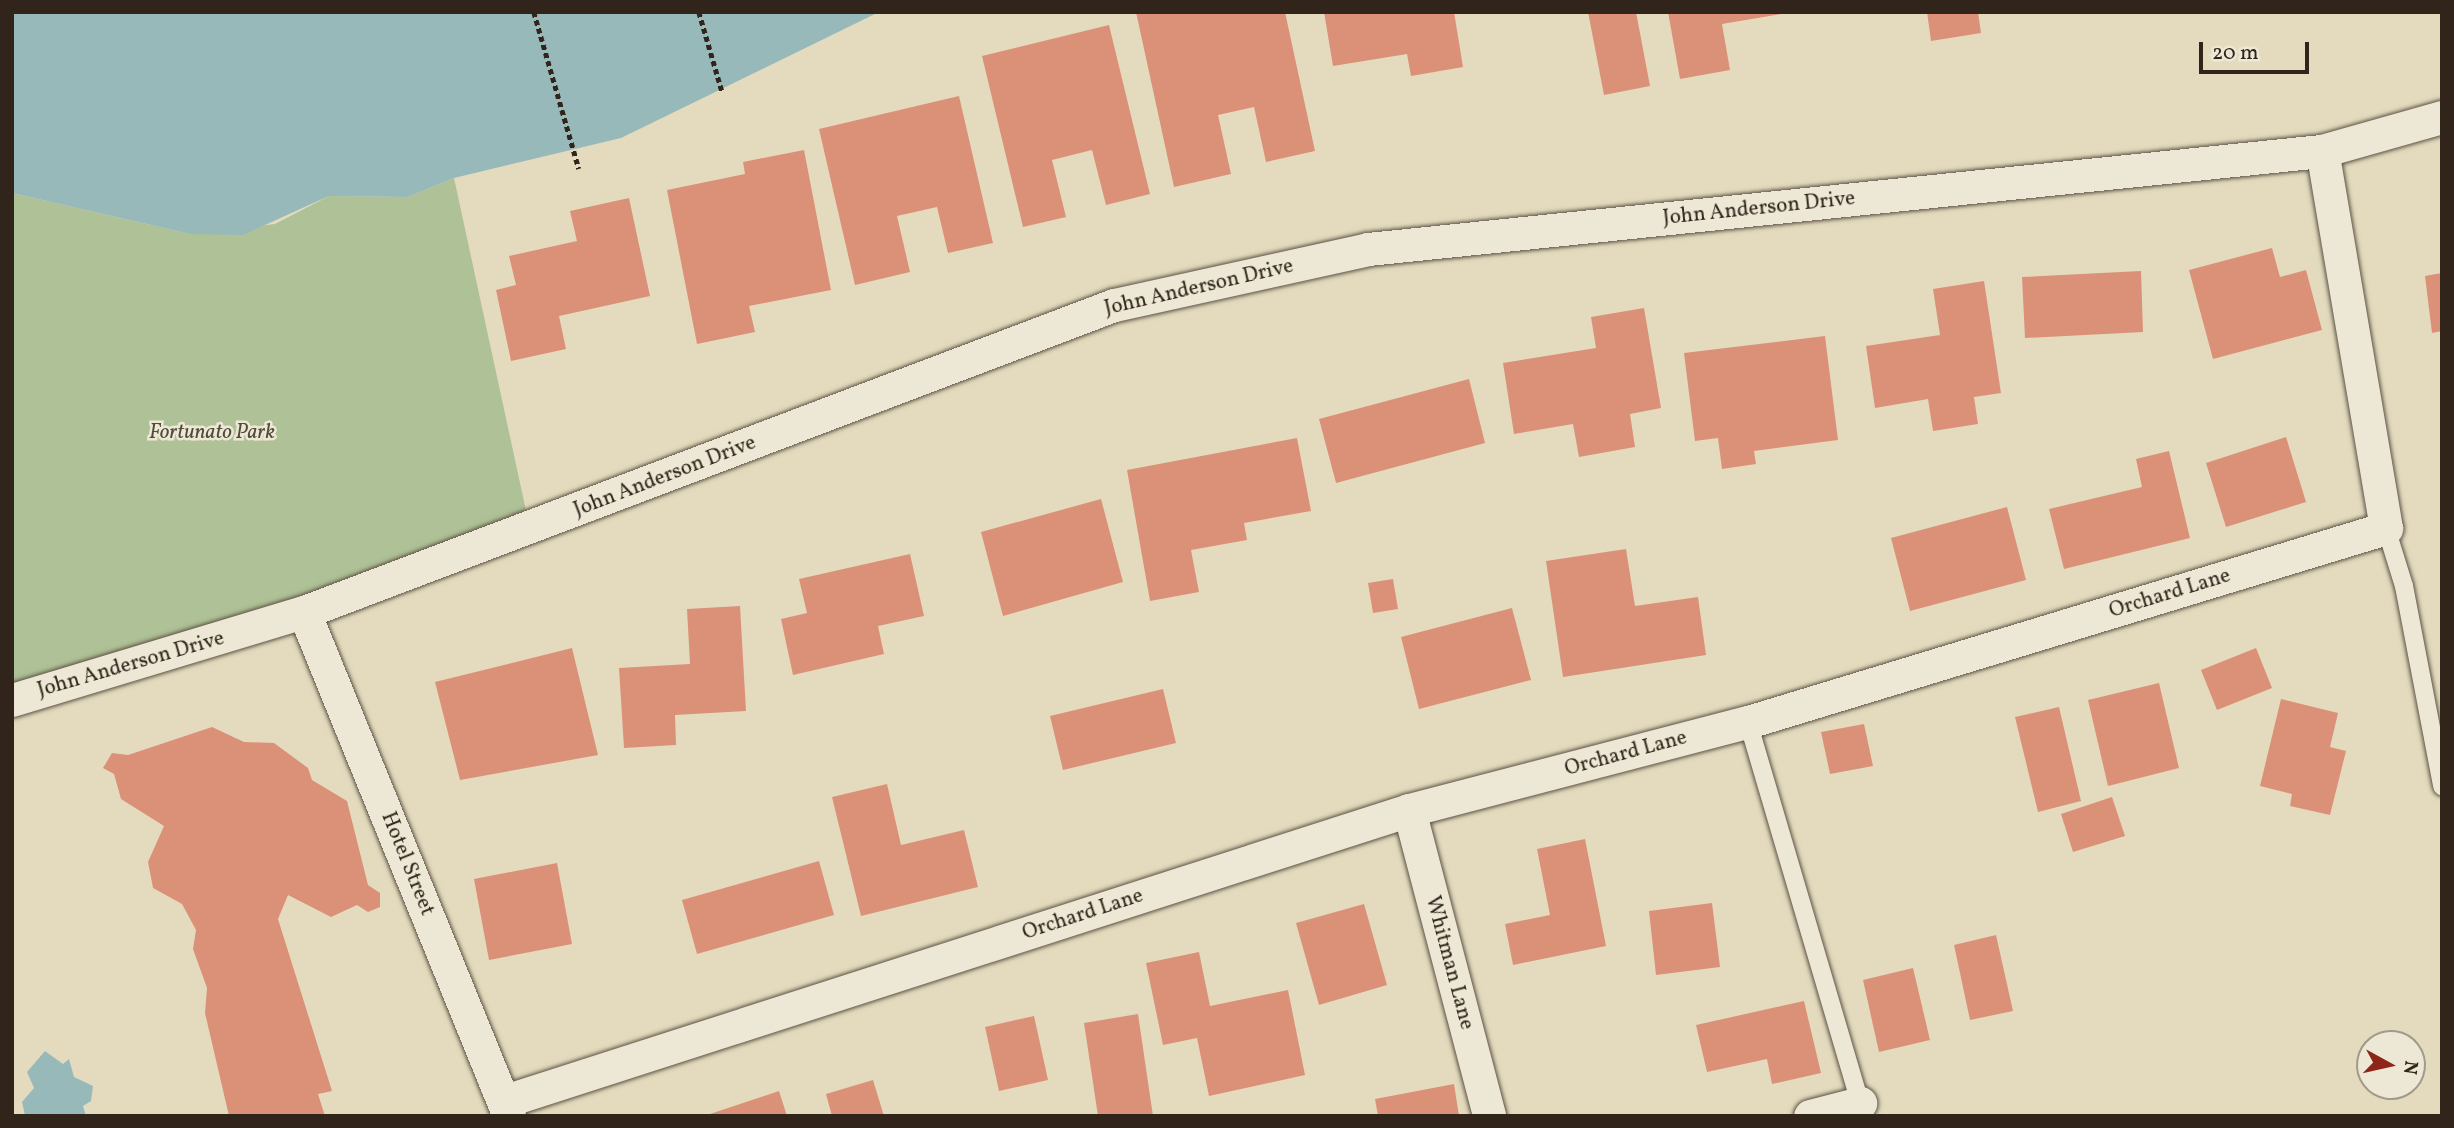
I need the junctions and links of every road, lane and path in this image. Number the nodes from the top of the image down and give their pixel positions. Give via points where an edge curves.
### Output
1 (534, 12) edge
2 (699, 12) edge
3 (722, 91) dead end
4 (2442, 117) edge
5 (2322, 151) junction
6 (579, 169) dead end
7 (2386, 528) junction
8 (304, 612) junction
9 (12, 700) edge
10 (1748, 722) junction
11 (2442, 786) edge
12 (1409, 810) junction
13 (1860, 1102) joint
14 (507, 1109) edge
15 (1489, 1116) edge
16 (1810, 1116) edge

1 - 6 path
2 - 3 path
4 - 5 street, John Anderson Drive
5 - 7 street
5 - 8 street, John Anderson Drive via 1368,249 1114,306
7 - 10 street, Orchard Lane
7 - 11 lane via 2404,586
8 - 9 street, John Anderson Drive
8 - 14 street, Hotel Street
10 - 12 street, Orchard Lane
10 - 13 lane
12 - 14 street, Orchard Lane
12 - 15 street, Whitman Lane
13 - 16 street

